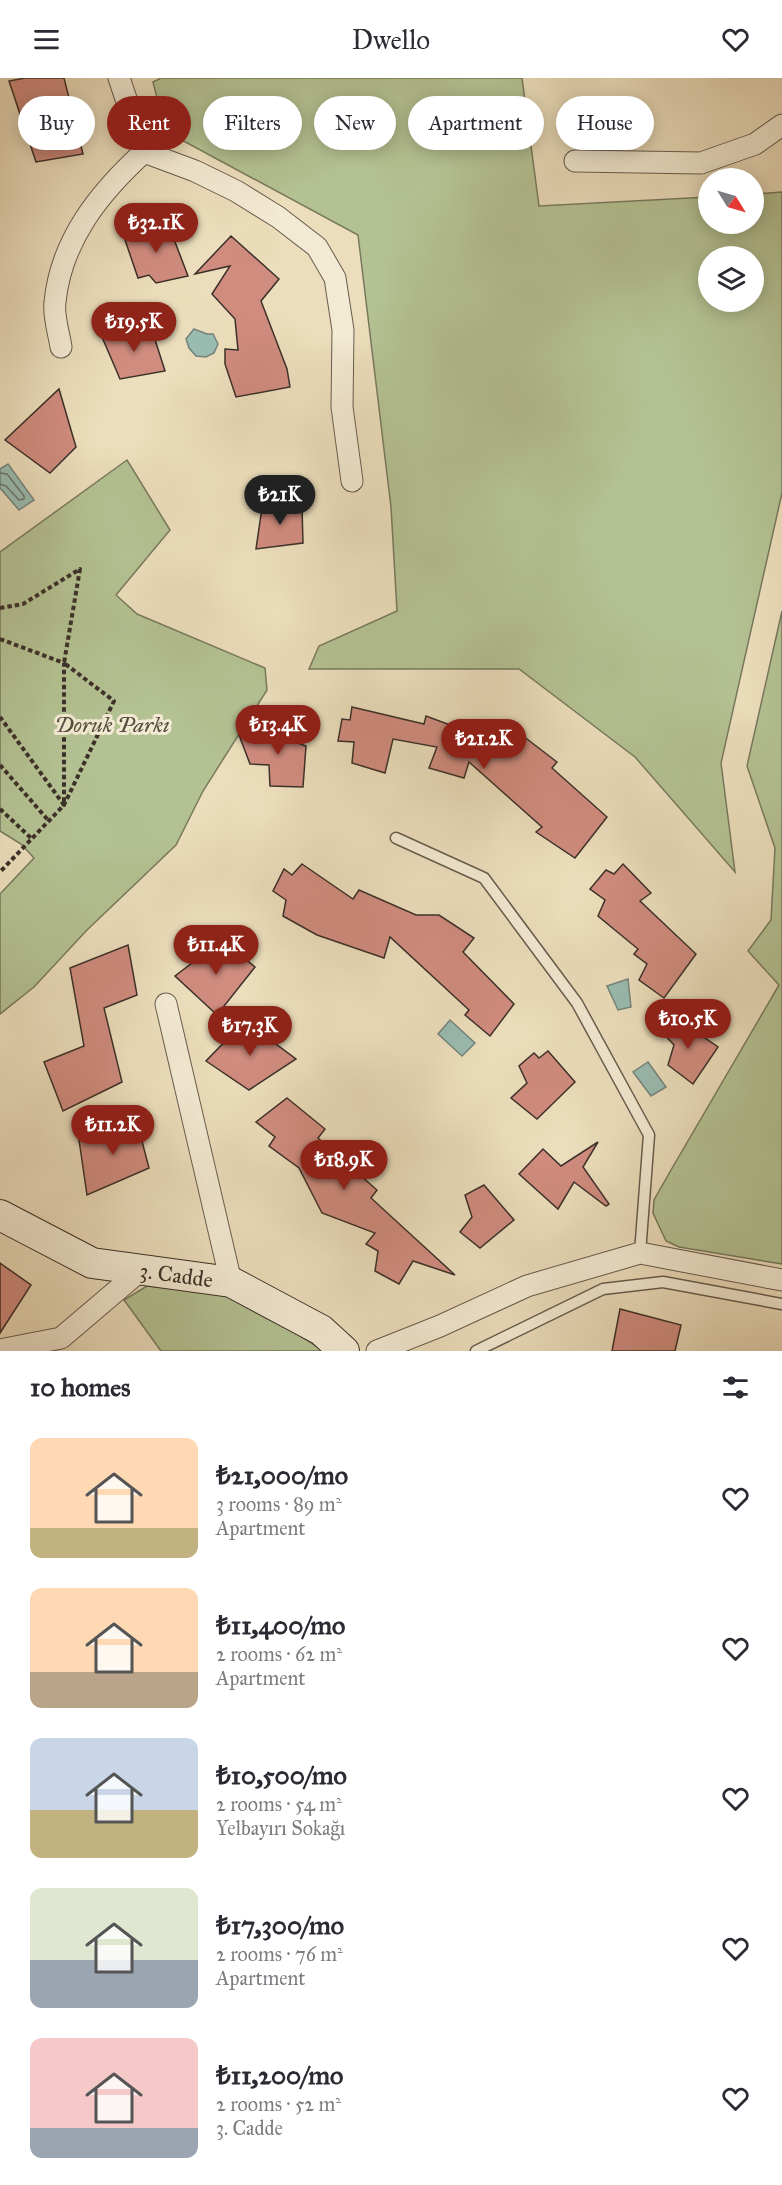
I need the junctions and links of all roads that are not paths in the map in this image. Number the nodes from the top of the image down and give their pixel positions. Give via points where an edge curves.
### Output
1 (119, 78) edge
2 (782, 125) edge
3 (144, 152) junction
4 (575, 161) dead end
5 (61, 347) dead end
6 (352, 481) dead end
7 (396, 838) dead end
8 (166, 1004) dead end
9 (0, 1215) edge
10 (640, 1253) junction
11 (141, 1270) junction
12 (782, 1280) edge
13 (231, 1282) junction
14 (782, 1304) edge
15 (0, 1350) edge
16 (344, 1351) edge
17 (377, 1351) edge
18 (476, 1351) edge

1 - 3 street
2 - 4 street via 755,144 701,163
3 - 5 street via 117,176 89,211 63,262 54,304
3 - 6 street via 236,191 317,247 335,278 344,330 342,407
7 - 10 lane via 484,878 577,1003 648,1135
8 - 13 street
9 - 11 main road, 3. Cadde via 92,1263
10 - 12 street
10 - 17 street via 527,1286
11 - 13 main road, 3. Cadde
11 - 15 street via 60,1338
13 - 16 main road, 3. Cadde via 321,1330
14 - 18 lane via 663,1282 603,1289

